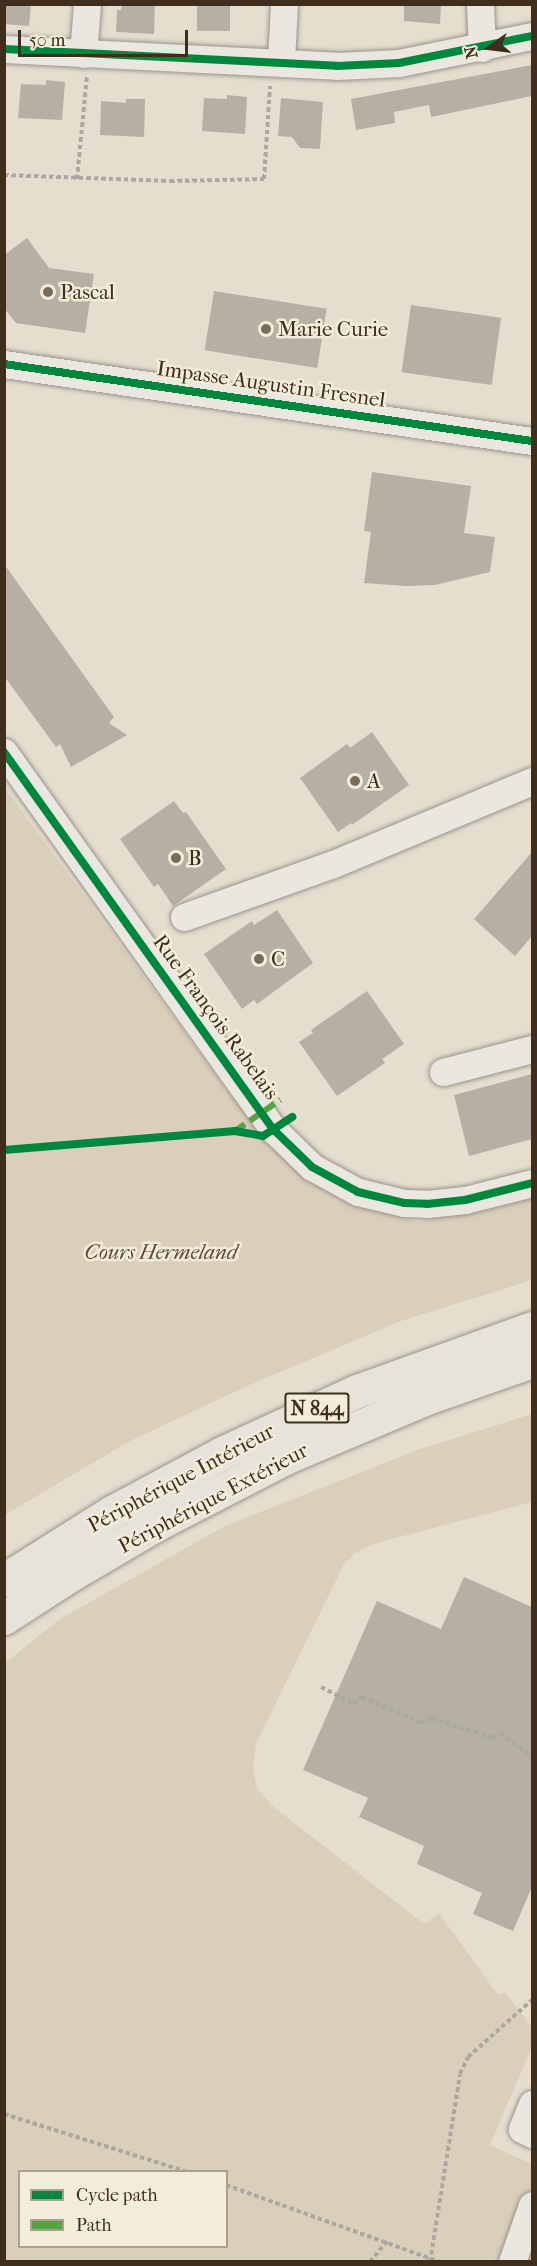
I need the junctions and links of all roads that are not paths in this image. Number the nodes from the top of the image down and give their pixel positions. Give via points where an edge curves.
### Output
1 (87, 4) edge
2 (284, 4) edge
3 (480, 4) edge
4 (532, 36) edge
5 (482, 48) junction
6 (4, 49) edge
7 (86, 54) junction
8 (276, 61) junction
9 (4, 364) edge
10 (532, 441) edge
11 (4, 752) edge
12 (532, 781) edge
13 (184, 917) dead end
14 (532, 1049) edge
15 (443, 1072) dead end
16 (532, 1183) edge
17 (532, 1328) edge
18 (532, 1361) edge
19 (4, 1580) edge
20 (4, 1618) edge
21 (532, 2104) edge
22 (532, 2134) edge
23 (532, 2205) edge
24 (512, 2262) edge

1 - 7 street
2 - 8 street
3 - 5 street
4 - 5 street
5 - 8 street via 399,63 337,66
6 - 7 street
7 - 8 street
9 - 10 street, Impasse Augustin Fresnel
11 - 16 street, Rue François Rabelais via 274,1130 312,1167 358,1192 381,1199 428,1204 465,1200
12 - 13 street via 333,864
14 - 15 street
17 - 19 highway, Périphérique Intérieur / N 844 via 366,1387 222,1453 112,1512
18 - 20 highway, Périphérique Extérieur / N 844 via 406,1406 268,1466 157,1524
21 - 22 street via 522,2129
23 - 24 street

